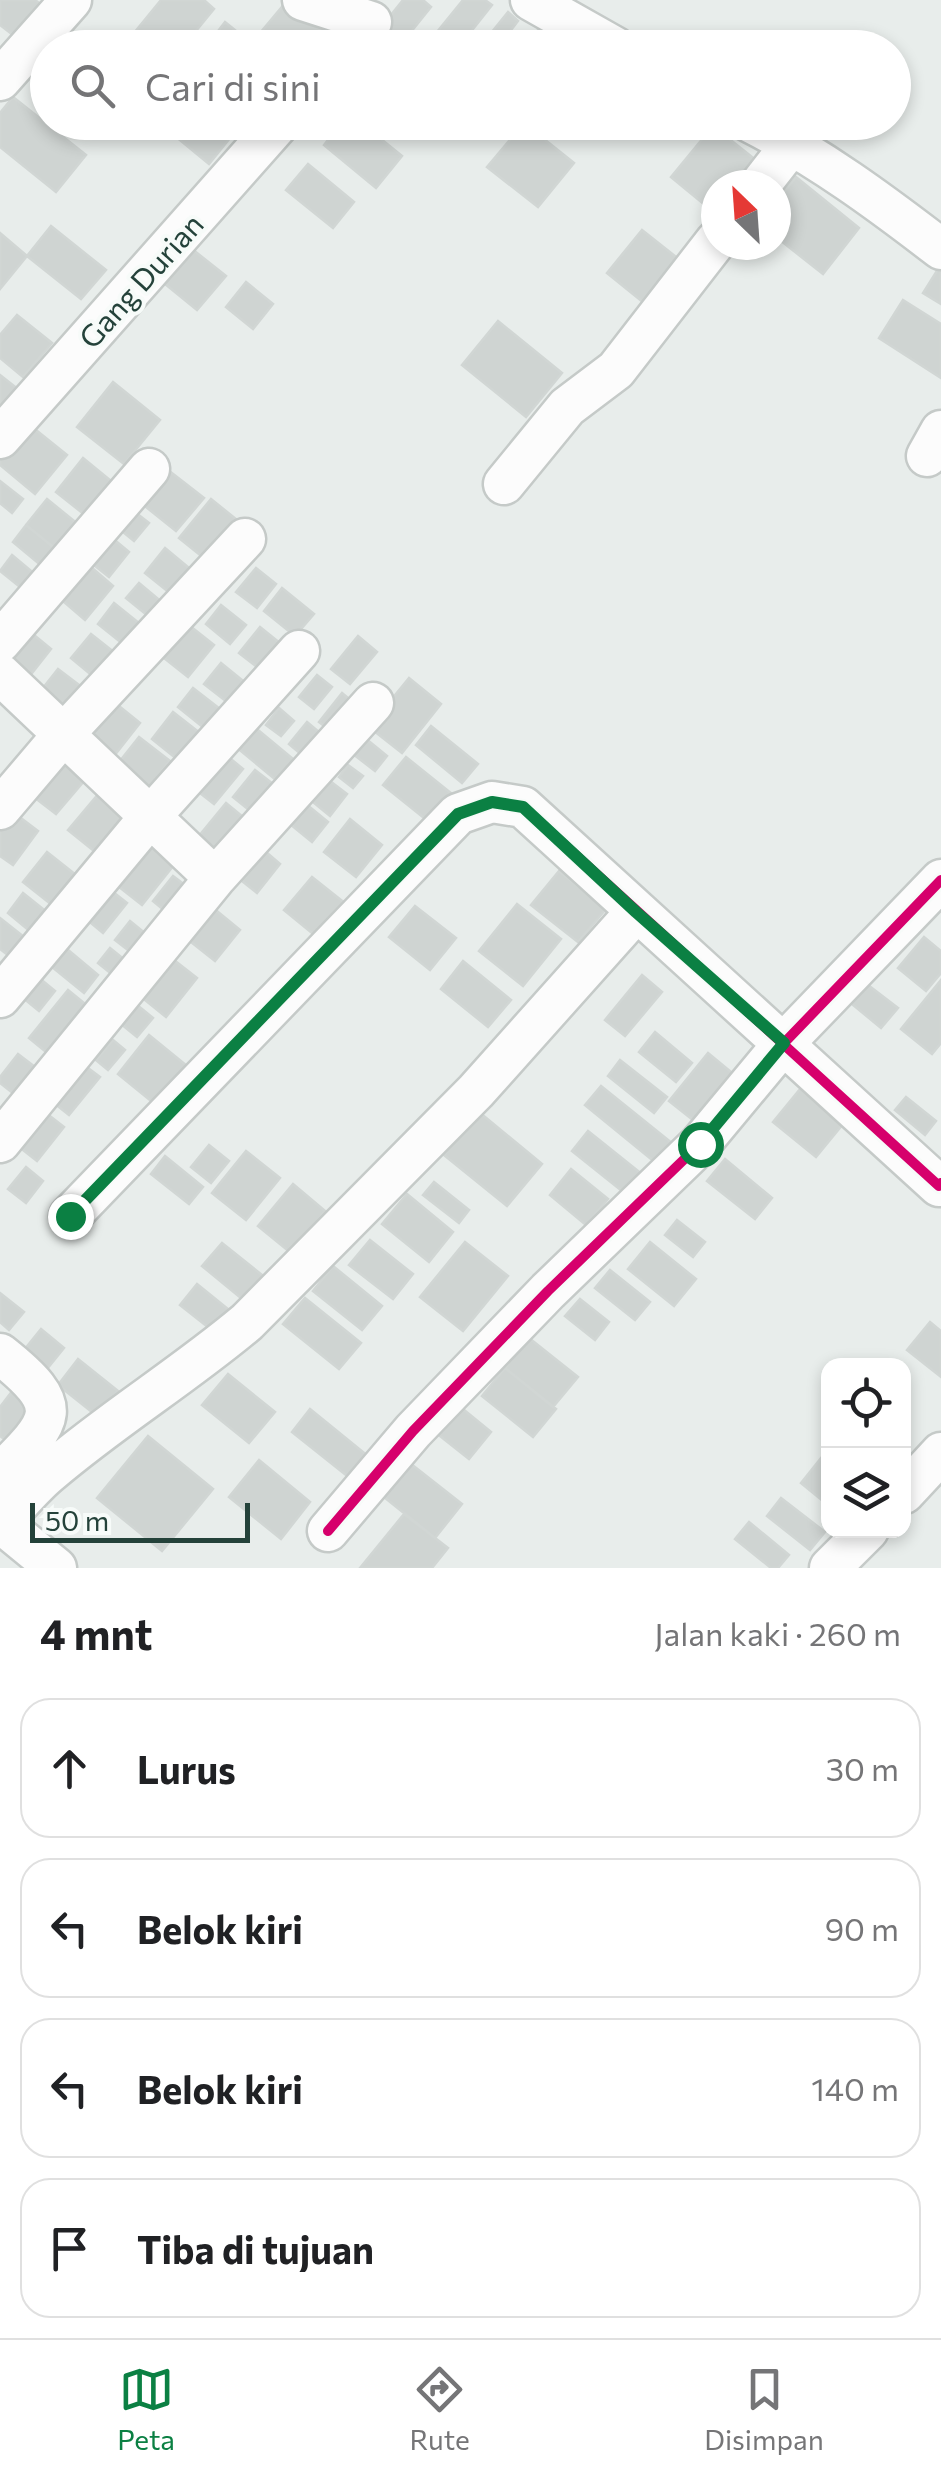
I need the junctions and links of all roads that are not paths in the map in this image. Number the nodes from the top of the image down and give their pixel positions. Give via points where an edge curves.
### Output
1 (71, 0) edge
2 (303, 0) edge
3 (531, 0) edge
4 (369, 23) edge
5 (44, 30) edge
6 (584, 30) edge
7 (30, 46) edge
8 (0, 80) edge
9 (264, 140) edge
10 (784, 140) edge
11 (792, 144) junction
12 (772, 170) edge
13 (936, 235) edge
14 (701, 260) edge
15 (0, 438) edge
16 (149, 469) dead end
17 (504, 484) dead end
18 (245, 539) dead end
19 (0, 642) edge
20 (299, 651) dead end
21 (0, 674) edge
22 (373, 703) dead end
23 (62, 736) junction
24 (0, 809) edge
25 (148, 818) junction
26 (215, 878) junction
27 (941, 880) edge
28 (636, 912) junction
29 (0, 997) edge
30 (784, 1043) junction
31 (0, 1142) edge
32 (940, 1184) edge
33 (70, 1216) dead end
34 (0, 1354) edge
35 (941, 1454) edge
36 (0, 1474) edge
37 (911, 1486) edge
38 (0, 1523) edge
39 (328, 1532) dead end
40 (860, 1538) edge
41 (56, 1568) edge
42 (830, 1568) edge

1 - 5 street
2 - 4 street
3 - 6 street
7 - 8 street
9 - 15 street, Gang Durian
10 - 11 street
11 - 12 street
11 - 13 street
14 - 17 street via 616,370 567,408
16 - 19 street
18 - 23 street
20 - 25 street
21 - 23 street
22 - 26 street
23 - 24 street
23 - 25 street
25 - 26 street
25 - 29 street
26 - 31 street
27 - 30 street
28 - 30 street
28 - 33 street via 523,807 492,802 458,814
28 - 38 street via 476,1091 272,1299 56,1467
30 - 32 street
30 - 39 street via 700,1144 412,1431
34 - 36 street via 32,1382 48,1410 35,1438
35 - 37 street
38 - 41 street
40 - 42 street

